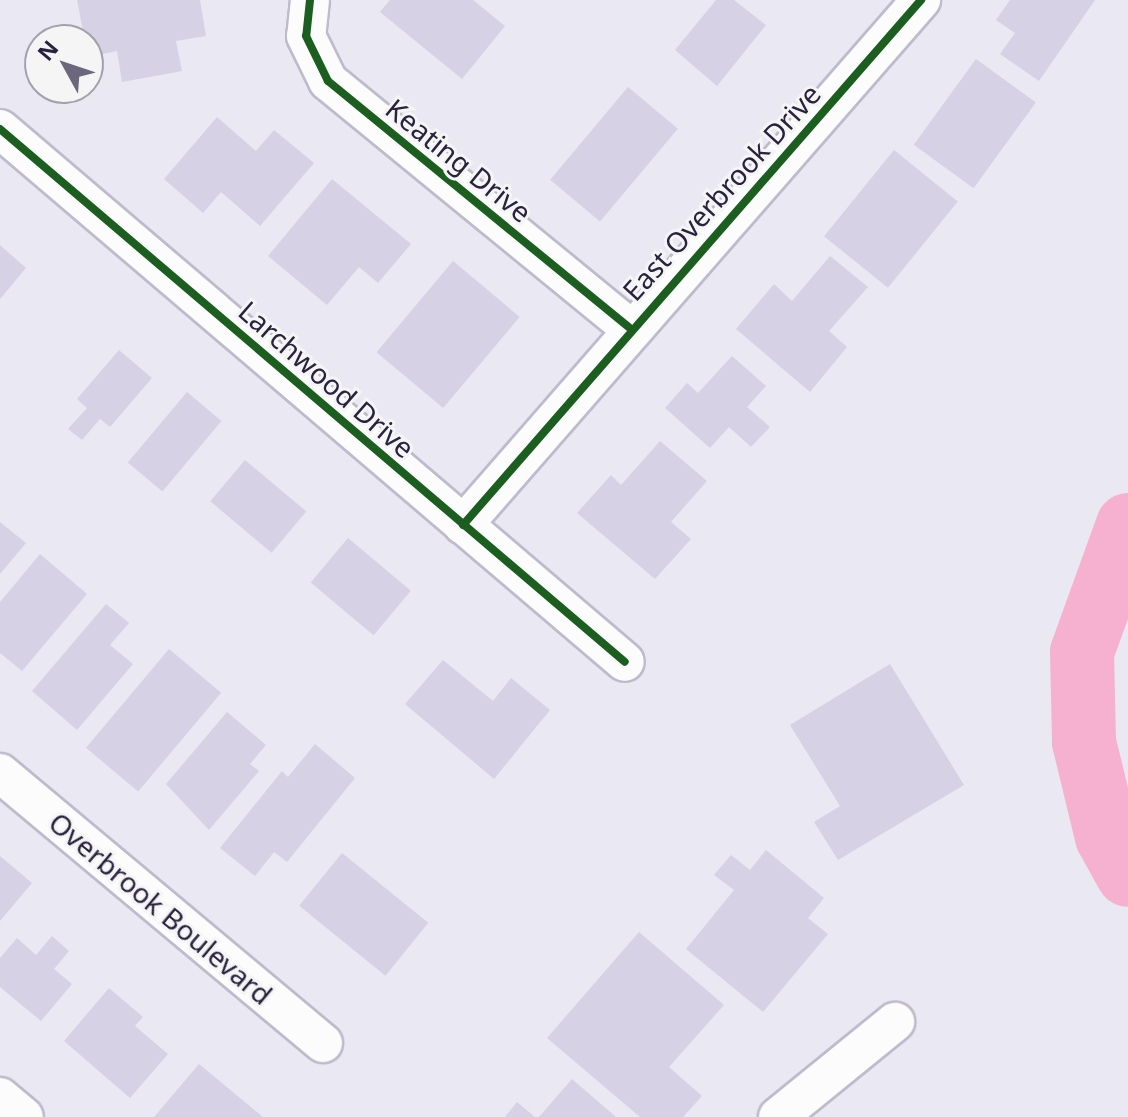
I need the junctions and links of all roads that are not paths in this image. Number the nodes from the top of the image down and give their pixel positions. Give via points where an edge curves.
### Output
1 (310, 0) edge
2 (921, 0) edge
3 (3, 137) edge
4 (629, 327) junction
5 (463, 525) junction
6 (625, 662) dead end
7 (0, 773) edge
8 (895, 1022) dead end
9 (323, 1043) dead end
10 (0, 1097) edge
11 (24, 1117) edge
12 (778, 1117) edge

1 - 4 street, Keating Drive via 306,36 328,81
2 - 4 street, East Overbrook Drive
3 - 5 street, Larchwood Drive
4 - 5 street, East Overbrook Drive
5 - 6 street, Larchwood Drive
7 - 9 street, Overbrook Boulevard
8 - 12 street
10 - 11 street

